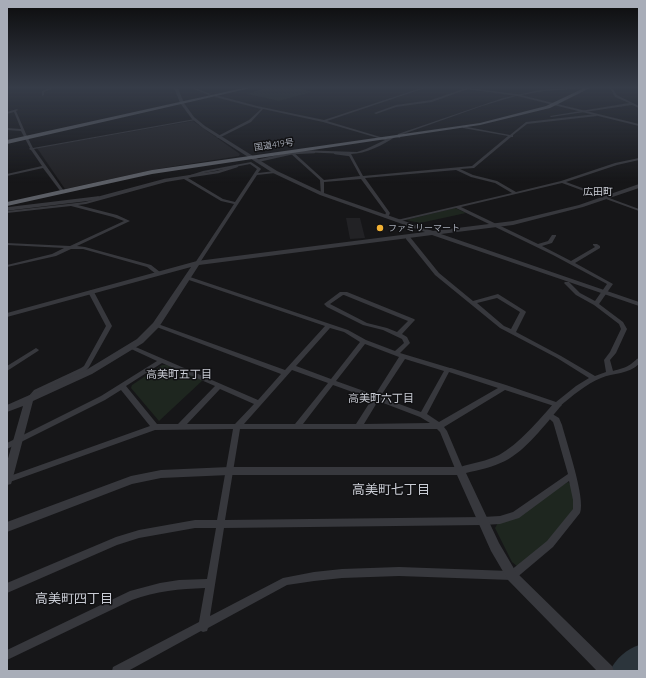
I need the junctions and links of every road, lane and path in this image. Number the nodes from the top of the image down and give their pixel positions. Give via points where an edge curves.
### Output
1 (19, 120) edge
2 (98, 120) edge
3 (106, 120) edge
4 (195, 120) joint
5 (250, 120) edge
6 (318, 120) edge
7 (328, 120) edge
8 (442, 120) edge
9 (498, 120) edge
10 (533, 120) edge
11 (551, 120) edge
12 (616, 120) edge
13 (619, 120) edge
14 (324, 121) junction
15 (528, 122) junction
16 (639, 125) edge
17 (463, 127) junction
18 (7, 129) edge
19 (24, 135) junction
20 (512, 136) junction
21 (218, 137) junction
22 (396, 137) junction
23 (386, 139) junction
24 (7, 140) edge
25 (31, 149) junction
26 (294, 152) junction
27 (350, 154) junction
28 (251, 160) junction
29 (638, 160) edge
30 (257, 161) junction
31 (43, 167) junction
32 (457, 169) junction
33 (275, 172) junction
34 (255, 174) junction
35 (7, 175) edge
36 (186, 177) junction
37 (362, 177) junction
38 (323, 182) junction
39 (562, 182) junction
40 (639, 186) edge
41 (62, 191) junction
42 (516, 193) junction
43 (322, 194) junction
44 (604, 197) junction
45 (236, 203) junction
46 (7, 204) edge
47 (71, 205) junction
48 (457, 206) junction
49 (7, 210) edge
50 (639, 210) edge
51 (386, 217) junction
52 (397, 221) junction
53 (498, 226) junction
54 (434, 234) junction
55 (554, 236) dead end
56 (408, 238) junction
57 (7, 244) edge
58 (595, 245) dead end
59 (537, 246) junction
60 (71, 247) junction
61 (197, 263) junction
62 (571, 263) junction
63 (7, 266) edge
64 (158, 273) junction
65 (188, 278) junction
66 (567, 283) dead end
67 (91, 292) junction
68 (605, 292) junction
69 (472, 303) junction
70 (596, 304) junction
71 (639, 304) edge
72 (7, 315) edge
73 (156, 325) junction
74 (329, 325) junction
75 (512, 333) junction
76 (399, 334) junction
77 (364, 341) junction
78 (131, 347) junction
79 (36, 350) dead end
80 (400, 354) junction
81 (639, 360) edge
82 (161, 361) junction
83 (292, 367) junction
84 (7, 369) edge
85 (448, 369) junction
86 (286, 373) junction
87 (610, 374) junction
88 (594, 378) junction
89 (331, 382) junction
90 (122, 386) junction
91 (219, 386) junction
92 (504, 387) junction
93 (376, 398) junction
94 (28, 400) junction
95 (258, 403) junction
96 (556, 405) junction
97 (7, 409) edge
98 (423, 415) junction
99 (549, 415) junction
100 (359, 425) junction
101 (297, 426) junction
102 (439, 426) junction
103 (155, 427) junction
104 (180, 427) junction
105 (237, 427) junction
106 (18, 439) junction
107 (7, 446) edge
108 (460, 470) junction
109 (229, 471) junction
110 (572, 475) junction
111 (7, 480) edge
112 (483, 521) junction
113 (221, 523) junction
114 (7, 527) edge
115 (512, 576) junction
116 (210, 583) junction
117 (7, 588) edge
118 (203, 627) junction
119 (7, 655) edge
120 (117, 671) edge
121 (607, 671) edge

1 - 19 street
2 - 19 highway
3 - 19 highway
4 - 21 street
4 - 25 street
5 - 21 street
6 - 14 street
7 - 14 street
8 - 22 street
9 - 17 highway, 国道419号
10 - 15 street
11 - 15 street
12 - 16 street
13 - 16 street
14 - 23 street
15 - 20 street
17 - 20 street
17 - 22 highway, 国道419号
18 - 19 street
19 - 24 highway
19 - 25 street
20 - 32 street via 476,166
21 - 28 street
22 - 23 highway, 国道419号
22 - 27 street via 367,150
23 - 26 highway, 国道419号
25 - 31 street
26 - 27 street
26 - 27 street
26 - 28 highway, 国道419号
26 - 30 street
26 - 38 street
27 - 37 street
28 - 30 street
28 - 34 street via 259,168
28 - 36 street
28 - 41 highway, 国道419号 via 152,172
29 - 39 street via 616,164
30 - 33 street
31 - 35 street
31 - 41 street
32 - 37 street
32 - 42 street via 472,176 494,181
33 - 34 street
33 - 43 street
34 - 45 street
36 - 45 street via 222,200
36 - 47 street
36 - 49 street via 165,180 91,200
37 - 38 street
37 - 51 street via 388,213
38 - 43 street
39 - 42 street
39 - 44 street
40 - 44 street
41 - 46 highway, 国道419号
42 - 48 street
43 - 51 street
44 - 50 street
44 - 53 street via 532,220
45 - 61 street
47 - 49 street
47 - 60 street via 128,221
48 - 52 street
48 - 53 street
51 - 52 street
52 - 54 street
53 - 54 street
53 - 59 street
54 - 56 street
54 - 68 street
55 - 59 street via 550,242
56 - 61 street
56 - 69 street via 437,274
57 - 60 street
58 - 62 street via 598,247
59 - 62 street
60 - 63 street via 54,255
60 - 64 street via 149,266
61 - 64 street
61 - 65 street
62 - 68 street via 610,284
64 - 67 street
65 - 73 street
65 - 74 street
66 - 70 street via 578,294
67 - 72 street
67 - 94 street via 109,326 86,367 36,392
68 - 70 street
68 - 71 street
69 - 75 street
69 - 75 street via 498,296 523,312
70 - 87 street via 624,326 620,341 607,360
73 - 78 street
73 - 86 street
74 - 77 street via 356,335
74 - 83 street
75 - 88 street
76 - 76 street via 365,324 327,304 345,292 412,320
76 - 80 street via 407,343
77 - 80 street
77 - 89 street
78 - 82 street
78 - 94 street via 82,375
79 - 84 street
80 - 85 street
80 - 93 street
81 - 87 street via 629,368
82 - 90 street
82 - 91 street
83 - 86 street
83 - 89 street
85 - 92 street
85 - 98 street
86 - 95 street
87 - 88 street
88 - 96 street
89 - 93 street
89 - 101 street
90 - 103 street
90 - 106 street via 103,398
91 - 95 street
91 - 104 street
92 - 96 street
92 - 102 street
93 - 98 street
93 - 100 street
94 - 97 street
94 - 106 street
95 - 105 street
96 - 99 street
98 - 102 street
99 - 108 street via 507,456
99 - 110 street via 556,420
100 - 101 street
100 - 102 street
101 - 105 street
102 - 108 street
103 - 104 street
103 - 111 street
104 - 105 street
105 - 109 street
106 - 107 street
106 - 111 street
108 - 109 street
108 - 112 street
109 - 113 street
109 - 114 street via 161,474 131,480
110 - 112 street via 516,515 500,520
110 - 115 street via 577,510 550,544
112 - 113 street
112 - 115 street
113 - 116 street
113 - 117 street via 195,524 139,534 116,541
115 - 118 street via 354,571 312,575 286,581
115 - 121 street
116 - 118 street
116 - 119 street via 174,584 148,589
118 - 120 street

